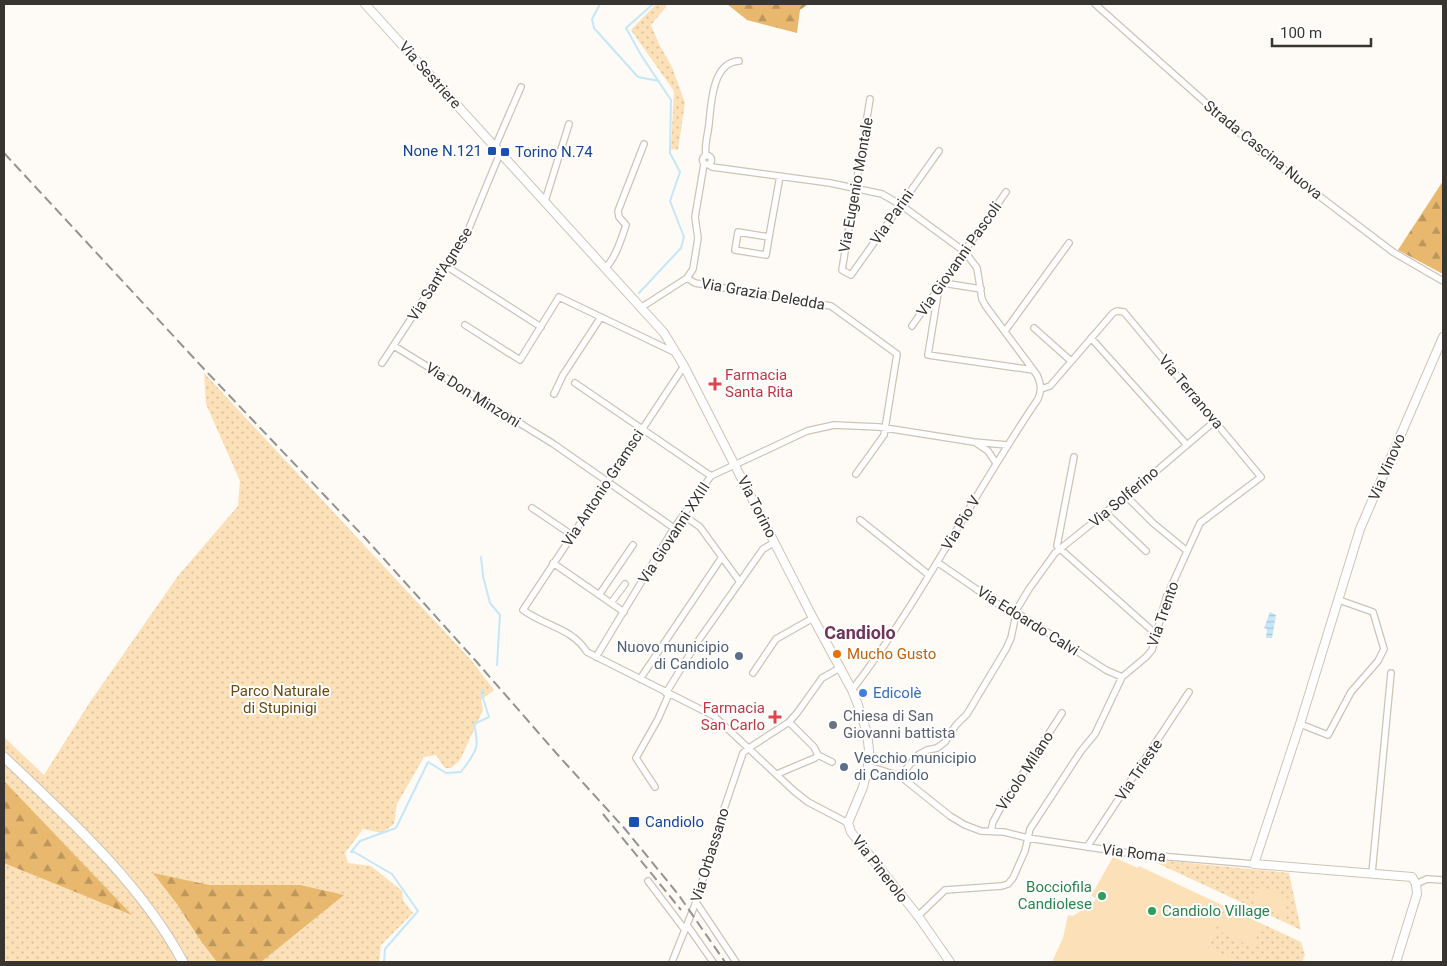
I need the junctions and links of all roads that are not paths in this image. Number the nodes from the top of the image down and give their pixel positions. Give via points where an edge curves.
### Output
1 (365, 4) edge
2 (1095, 4) edge
3 (739, 62) dead end
4 (521, 87) dead end
5 (870, 99) dead end
6 (569, 124) dead end
7 (644, 144) dead end
8 (495, 148) junction
9 (939, 151) dead end
10 (501, 154) junction
11 (708, 163) junction
12 (780, 176) junction
13 (855, 188) junction
14 (1006, 192) dead end
15 (545, 201) junction
16 (900, 205) junction
17 (769, 237) junction
18 (1068, 243) dead end
19 (965, 251) junction
20 (446, 266) junction
21 (605, 268) junction
22 (842, 270) joint
23 (688, 278) junction
24 (1443, 281) edge
25 (941, 285) junction
26 (981, 289) junction
27 (642, 307) junction
28 (1117, 311) joint
29 (601, 317) junction
30 (465, 326) dead end
31 (912, 326) dead end
32 (540, 327) junction
33 (1034, 328) dead end
34 (1005, 332) junction
35 (1443, 337) edge
36 (1091, 338) junction
37 (394, 346) junction
38 (676, 353) junction
39 (1072, 361) junction
40 (382, 363) dead end
41 (684, 366) junction
42 (1033, 370) junction
43 (576, 383) dead end
44 (1041, 389) junction
45 (554, 394) dead end
46 (1215, 421) junction
47 (642, 428) junction
48 (886, 428) junction
49 (974, 442) junction
50 (1006, 445) junction
51 (1187, 445) junction
52 (1074, 457) dead end
53 (996, 463) junction
54 (735, 466) junction
55 (856, 474) dead end
56 (711, 476) junction
57 (1261, 478) joint
58 (608, 481) junction
59 (1126, 496) junction
60 (532, 508) dead end
61 (1106, 513) junction
62 (684, 515) junction
63 (860, 520) dead end
64 (674, 528) junction
65 (572, 535) junction
66 (774, 542) junction
67 (633, 545) dead end
68 (1060, 549) junction
69 (1146, 551) dead end
70 (1187, 551) junction
71 (722, 556) junction
72 (937, 562) junction
73 (553, 564) junction
74 (929, 575) junction
75 (740, 582) junction
76 (625, 584) dead end
77 (599, 595) junction
78 (1339, 600) junction
79 (611, 603) junction
80 (624, 612) junction
81 (1016, 614) junction
82 (813, 618) junction
83 (1157, 635) junction
84 (596, 657) junction
85 (840, 668) junction
86 (753, 673) dead end
87 (1391, 673) dead end
88 (1122, 677) junction
89 (640, 679) junction
90 (852, 690) junction
91 (1189, 692) dead end
92 (667, 693) junction
93 (1062, 713) dead end
94 (789, 722) junction
95 (1300, 724) junction
96 (748, 748) junction
97 (818, 755) junction
98 (4, 757) edge
99 (832, 762) dead end
100 (868, 766) junction
101 (777, 774) junction
102 (900, 776) junction
103 (655, 787) dead end
104 (848, 823) junction
105 (991, 831) junction
106 (1028, 838) junction
107 (1087, 847) junction
108 (1254, 864) junction
109 (1372, 873) junction
110 (1443, 880) edge
111 (648, 881) dead end
112 (1416, 884) junction
113 (696, 902) junction
114 (918, 916) junction
115 (686, 927) junction
116 (183, 962) edge
117 (672, 962) edge
118 (713, 962) edge
119 (736, 962) edge
120 (950, 962) edge
121 (1396, 962) edge

1 - 8 main road, Via Sestriere
2 - 24 street, Strada Cascina Nuova via 1261,152 1393,252
3 - 11 street via 728,64 715,82 706,156 711,157
4 - 8 street
5 - 13 street, Via Eugenio Montale
6 - 15 street
7 - 21 street via 618,212 626,225 611,263
8 - 10 main road, Via Torino
9 - 16 street, Via Parini
10 - 15 main road, Via Torino
10 - 20 street, Via Sant'Agnese via 471,226
11 - 12 street
11 - 23 street via 695,217 698,238 694,269
12 - 13 street
12 - 17 street
13 - 16 street via 882,194
13 - 22 street, Via Eugenio Montale
14 - 19 street, Via Giovanni Pascoli
15 - 21 main road, Via Torino
16 - 19 street
16 - 22 street, Via Parini via 851,275
17 - 17 street via 738,232 735,250 766,255
18 - 34 street
19 - 25 street, Via Giovanni Pascoli
19 - 26 street via 978,268
20 - 32 street
20 - 37 street, Via Sant'Agnese
21 - 27 main road, Via Torino
23 - 27 street, Via Grazia Deledda
23 - 48 street, Via Grazia Deledda via 696,283 831,306 898,354
25 - 26 street
25 - 31 street, Via Giovanni Pascoli
25 - 42 street via 928,355
26 - 34 street via 985,305
27 - 38 main road, Via Torino
28 - 36 street, Via Pio V
28 - 46 street, Via Terranova via 1126,314
29 - 32 street via 559,297
29 - 38 street
29 - 45 street
30 - 32 street via 520,360
33 - 39 street
34 - 42 street
35 - 78 main road, Via Vinovo via 1360,529
36 - 39 street, Via Pio V
36 - 51 street
37 - 40 street, Via Sant'Agnese
37 - 58 street, Via Don Minzoni
38 - 41 main road, Via Torino
39 - 44 street, Via Pio V via 1050,386
41 - 47 street, Via Antonio Gramsci
41 - 54 main road, Via Torino
42 - 44 street
43 - 47 street
44 - 50 street, Via Pio V via 1038,399
46 - 51 street, Via Solferino
46 - 57 street, Via Terranova
47 - 56 street
47 - 58 street, Via Antonio Gramsci
48 - 49 street, Via Giovanni XXIII
48 - 54 street, Via Giovanni XXIII via 844,424 818,428
48 - 55 street, Via Grazia Deledda
49 - 50 street, Via Giovanni XXIII
49 - 53 street via 988,451
50 - 53 street, Via Pio V
51 - 59 street, Via Solferino
52 - 68 street
53 - 72 street, Via Pio V
54 - 56 street, Via Giovanni XXIII
54 - 66 main road, Via Torino
56 - 62 street, Via Giovanni XXIII
57 - 70 street, Via Trento via 1200,523
58 - 64 street, Via Don Minzoni
58 - 65 street, Via Antonio Gramsci
59 - 61 street, Via Solferino
59 - 70 street
60 - 65 street
61 - 68 street, Via Solferino
61 - 69 street
62 - 64 street, Via Giovanni XXIII
62 - 71 street via 700,527
63 - 74 street
64 - 80 street, Via Giovanni XXIII
65 - 73 street, Via Antonio Gramsci
66 - 75 street via 763,549
66 - 82 main road, Via Torino
67 - 77 street, Via Giovanni XXIII
68 - 81 street, Via Solferino via 1029,589
68 - 83 street
70 - 83 street, Via Trento via 1166,598
71 - 75 street
71 - 89 street
72 - 74 street, Via Pio V
72 - 81 street, Via Edoardo Calvi
73 - 77 street
73 - 84 street, Via Antonio Gramsci via 523,610 577,639 587,652
74 - 90 street, Via Pio V
75 - 92 street via 696,644
76 - 79 street, Via Giovanni XXIII
77 - 79 street
78 - 95 main road, Via Vinovo
78 - 95 street via 1373,612 1384,648 1351,692 1328,735
79 - 80 street
80 - 84 street, Via Giovanni XXIII
81 - 88 street, Via Edoardo Calvi
81 - 102 street, Via Solferino via 1006,650 967,714 941,745 922,752
82 - 85 main road, Via Torino
82 - 86 street via 776,638
83 - 88 street, Via Trento via 1146,658
84 - 89 street
85 - 90 main road, Via Torino
85 - 94 street via 822,678
87 - 109 street
88 - 106 street, Via Trento via 1095,734 1030,829
89 - 92 street
90 - 100 main road, Via Torino via 867,733
91 - 107 street, Via Trieste
92 - 96 street via 714,716
92 - 103 street via 658,719 636,758
93 - 105 street, Vicolo Milano via 1000,809
94 - 96 street
94 - 97 street
95 - 108 main road, Via Vinovo
96 - 101 street
96 - 113 street, Via Orbassano via 743,753
97 - 99 street
97 - 101 street
98 - 116 main road via 108,860 160,925
100 - 102 street, Via Roma
100 - 104 main road, Via Pinerolo
101 - 104 street via 808,802
102 - 105 street, Via Roma via 950,816 981,831
104 - 114 main road, Via Pinerolo via 854,836
105 - 106 street, Via Roma
106 - 107 street, Via Roma
106 - 114 street, Via Trento via 1017,870 1008,884 945,890
107 - 108 street, Via Roma
108 - 109 main road, Via Roma
109 - 112 main road, Via Roma via 1406,876
110 - 112 street via 1427,879
111 - 115 street
112 - 121 main road via 1417,894
113 - 115 street, Via Orbassano
113 - 119 street
114 - 120 main road, Via Pinerolo
115 - 117 street, Via Orbassano
115 - 118 street

